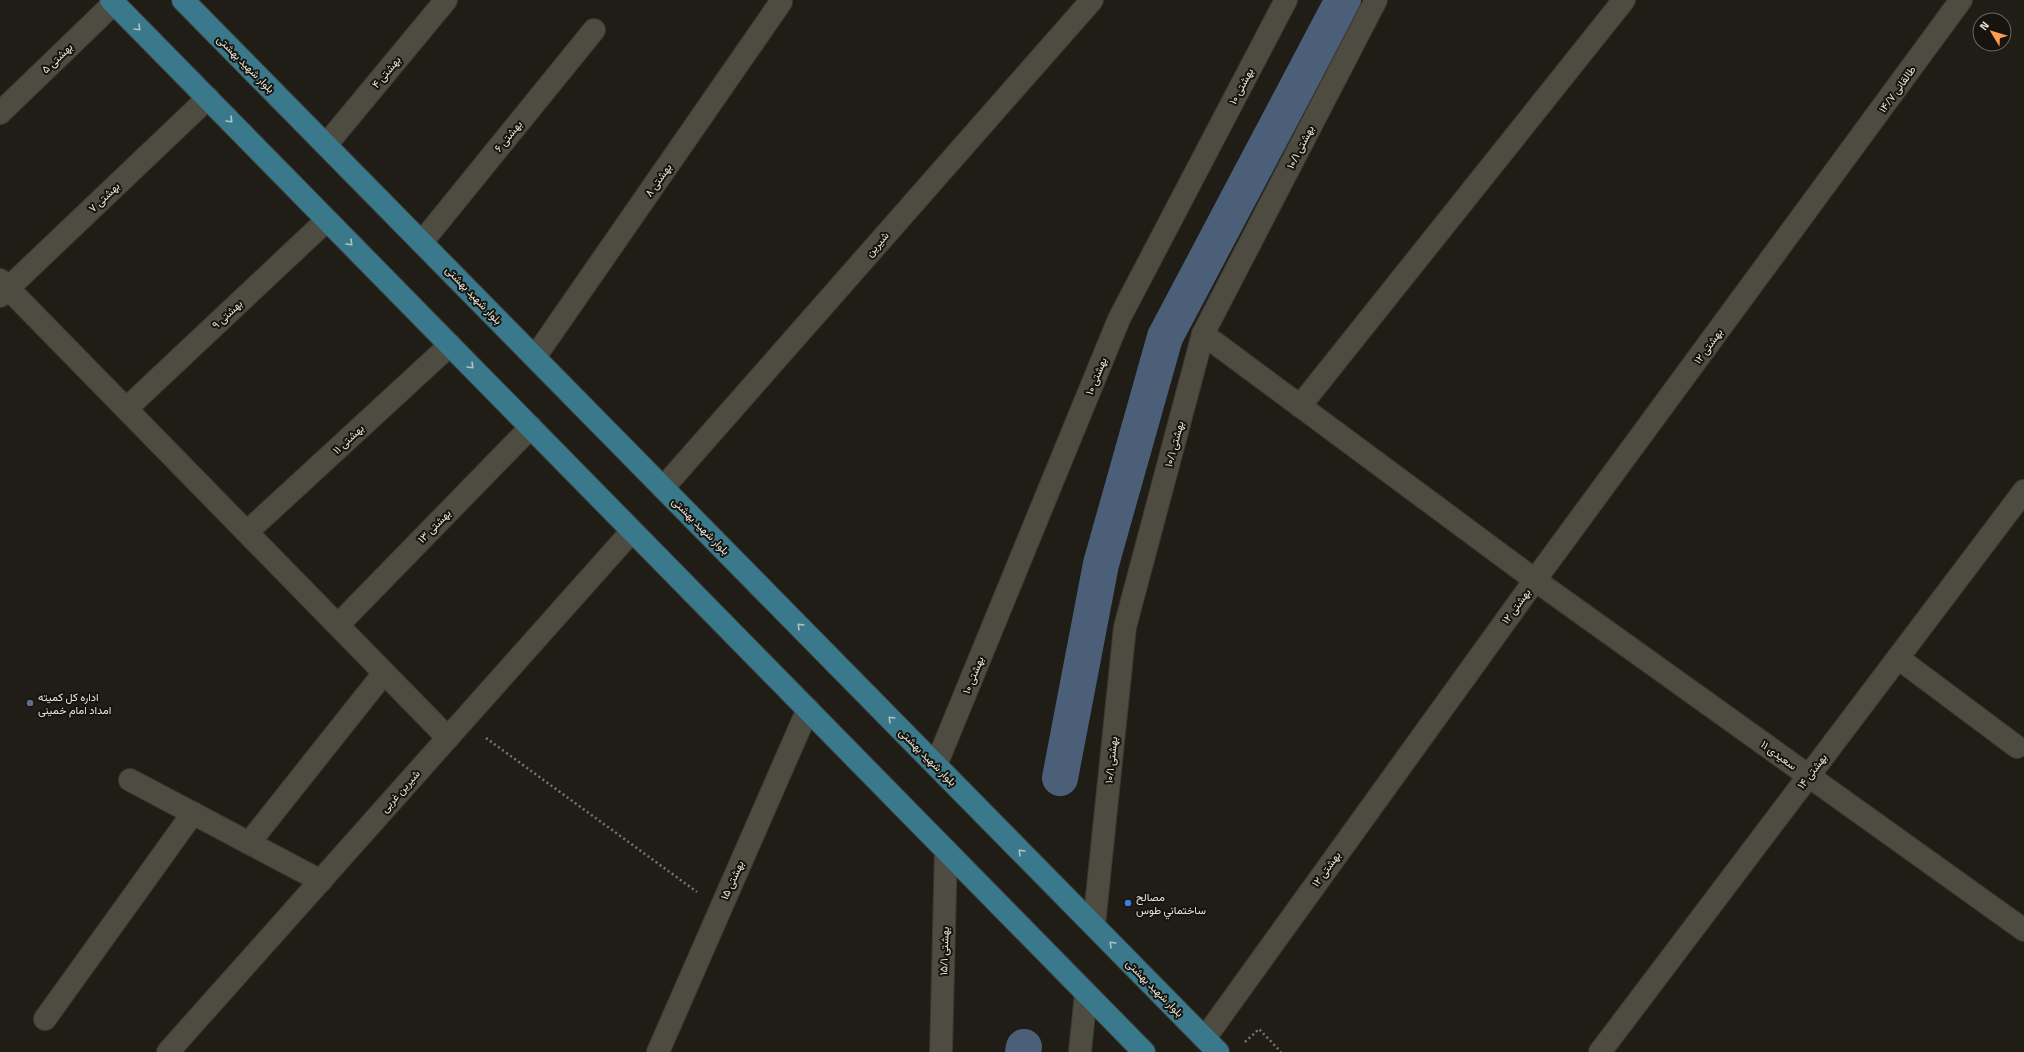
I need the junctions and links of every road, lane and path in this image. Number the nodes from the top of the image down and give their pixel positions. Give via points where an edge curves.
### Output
1 (183, 0) edge
2 (446, 0) edge
3 (1092, 0) edge
4 (1286, 0) edge
5 (1376, 0) edge
6 (1624, 0) edge
7 (1961, 0) edge
8 (112, 1) edge
9 (781, 2) dead end
10 (594, 30) dead end
11 (208, 98) junction
12 (0, 113) edge
13 (326, 145) junction
14 (1832, 178) joint
15 (327, 220) junction
16 (422, 242) junction
17 (3, 288) edge
18 (1203, 334) junction
19 (450, 345) junction
20 (535, 357) junction
21 (1300, 406) junction
22 (126, 409) junction
23 (531, 427) junction
24 (663, 488) junction
25 (2024, 491) edge
26 (632, 531) junction
27 (247, 532) junction
28 (1535, 580) junction
29 (338, 625) junction
30 (1898, 658) junction
31 (384, 673) junction
32 (808, 709) junction
33 (462, 722) junction
34 (448, 738) junction
35 (2017, 747) dead end
36 (936, 765) junction
37 (1808, 776) junction
38 (130, 780) dead end
39 (193, 813) junction
40 (249, 843) junction
41 (946, 850) junction
42 (321, 881) junction
43 (720, 909) junction
44 (1094, 925) junction
45 (2024, 930) edge
46 (1086, 993) junction
47 (45, 1019) dead end
48 (1211, 1045) edge
49 (1240, 1047) dead end
50 (168, 1052) edge
51 (658, 1052) edge
52 (941, 1052) edge
53 (1080, 1052) edge
54 (1144, 1052) edge
55 (1281, 1052) edge
56 (1600, 1052) edge

1 - 13 main road, بلوار شهید بهشتی
2 - 13 street, بهشتی ۴
3 - 24 street, شیرین
4 - 36 street, بهشتی ۱۰ via 1119,319
5 - 18 street, بهشتی ۱۰/۱
6 - 21 street
7 - 14 street, طالقانی ۱۴/۷
8 -> 11 main road
8 - 12 street, بهشتی ۵
9 - 20 street, بهشتی ۸
10 - 16 street, بهشتی ۶
11 -> 15 main road
11 - 17 street, بهشتی ۷
13 - 16 main road, بلوار شهید بهشتی
14 - 28 street, بهشتی ۱۲
15 -> 19 main road
15 - 22 street, بهشتی ۹
16 - 20 main road, بلوار شهید بهشتی
17 - 22 street
18 - 21 street, سعیدی ۱۱
18 - 44 street, بهشتی ۱۰/۱ via 1125,627
19 -> 23 main road
19 - 27 street, بهشتی ۱۱
20 - 24 main road, بلوار شهید بهشتی
21 - 28 street, سعیدی ۱۱
22 - 27 street
23 - 26 main road
23 - 29 street, بهشتی ۱۳
36 -> 24 main road, بلوار شهید بهشتی
25 - 30 street, بهشتی ۱۴
26 - 32 main road
26 - 33 street, شیرین غربی
27 - 29 street
28 - 37 street, سعیدی ۱۱
28 - 48 street, بهشتی ۱۲
29 - 31 street
30 - 35 street
30 - 37 street, بهشتی ۱۴
31 - 34 street
31 - 40 street
32 - 41 main road
32 - 43 street, بهشتی ۱۵
33 - 34 street, شیرین غربی
33 - 43 path
34 - 42 street, شیرین غربی
44 -> 36 main road, بلوار شهید بهشتی
37 - 45 street, سعیدی ۱۱
37 - 56 street, بهشتی ۱۴
38 - 39 street
39 - 40 street
39 - 47 street
40 - 42 street
41 - 46 main road
41 - 52 street, بهشتی ۱۵/۱
42 - 50 street, شیرین غربی
43 - 51 street, بهشتی ۱۵
48 -> 44 main road, بلوار شهید بهشتی
46 - 53 street
46 - 54 main road
49 - 55 path via 1259,1029

